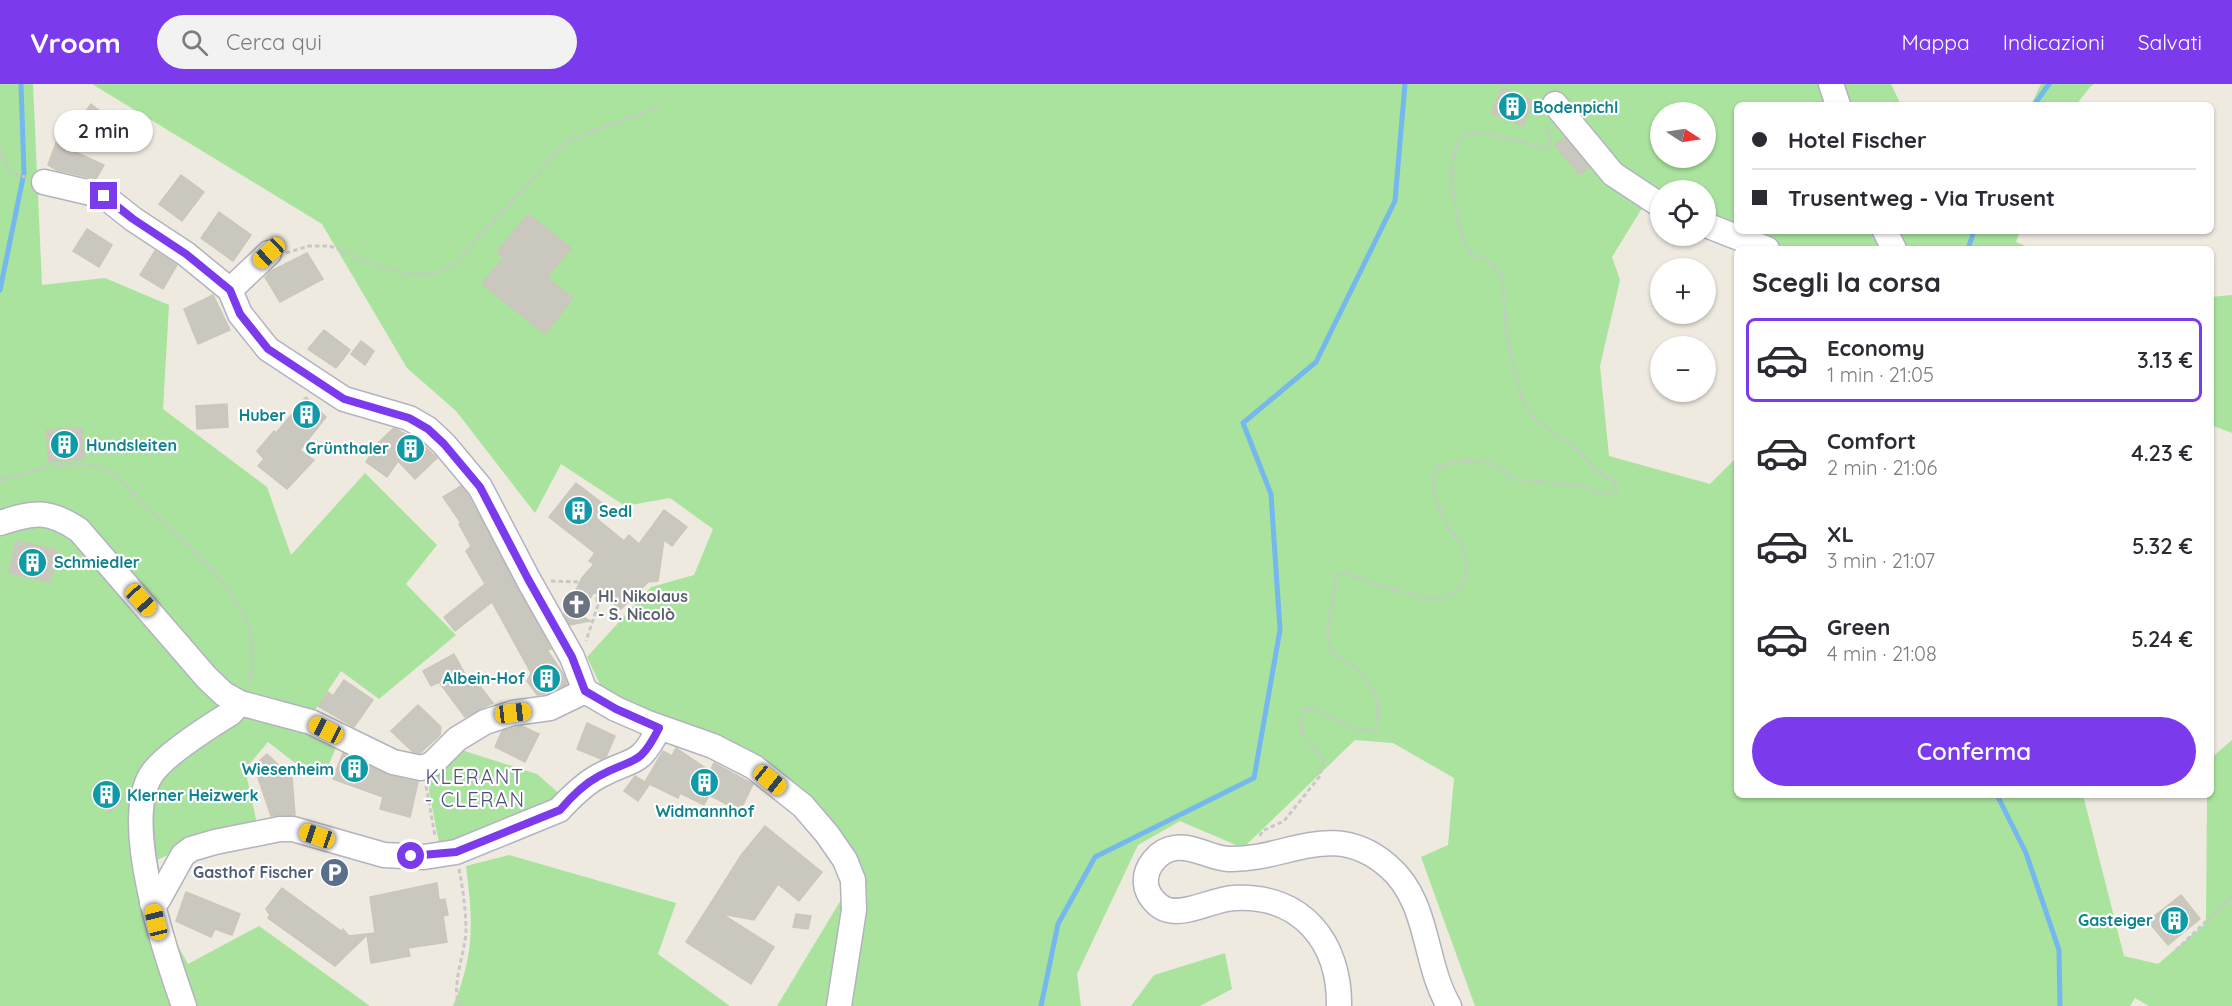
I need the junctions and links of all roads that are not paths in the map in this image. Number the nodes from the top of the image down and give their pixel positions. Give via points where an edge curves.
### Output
1 (1831, 84) edge
2 (1837, 102) edge
3 (1555, 104) road end
4 (39, 181) road end
5 (1650, 199) edge
6 (1716, 229) edge
7 (1759, 246) edge
8 (269, 253) road end
9 (230, 290) junction
10 (0, 523) edge
11 (585, 691) junction
12 (240, 703) junction
13 (659, 728) junction
14 (152, 903) junction
15 (184, 1006) edge
16 (839, 1006) edge
17 (1339, 1006) edge
18 (1449, 1006) edge

1 - 2 street
3 - 5 street via 1612,174
4 - 9 street via 104,196
6 - 7 street
8 - 9 street
9 - 11 street via 240,314 268,349 344,399 409,418 444,444 480,487 572,657
10 - 12 street via 22,515 45,513 79,530 207,678
11 - 12 street via 550,708 485,722 457,739 427,767 411,768 312,722
11 - 13 street
12 - 14 street via 162,762 146,785 142,830
13 - 14 street via 648,750 634,762 600,775 560,810 447,854 384,855 302,831 280,829 191,849 177,863 158,900
13 - 16 street via 713,746 754,767 803,806 845,860 853,880 854,910
14 - 15 street
17 - 18 street via 1340,984 1333,957 1320,934 1303,918 1258,898 1234,898 1169,910 1158,905 1146,884 1153,861 1176,848 1225,859 1258,858 1323,843 1347,845 1369,854 1389,867 1408,889

